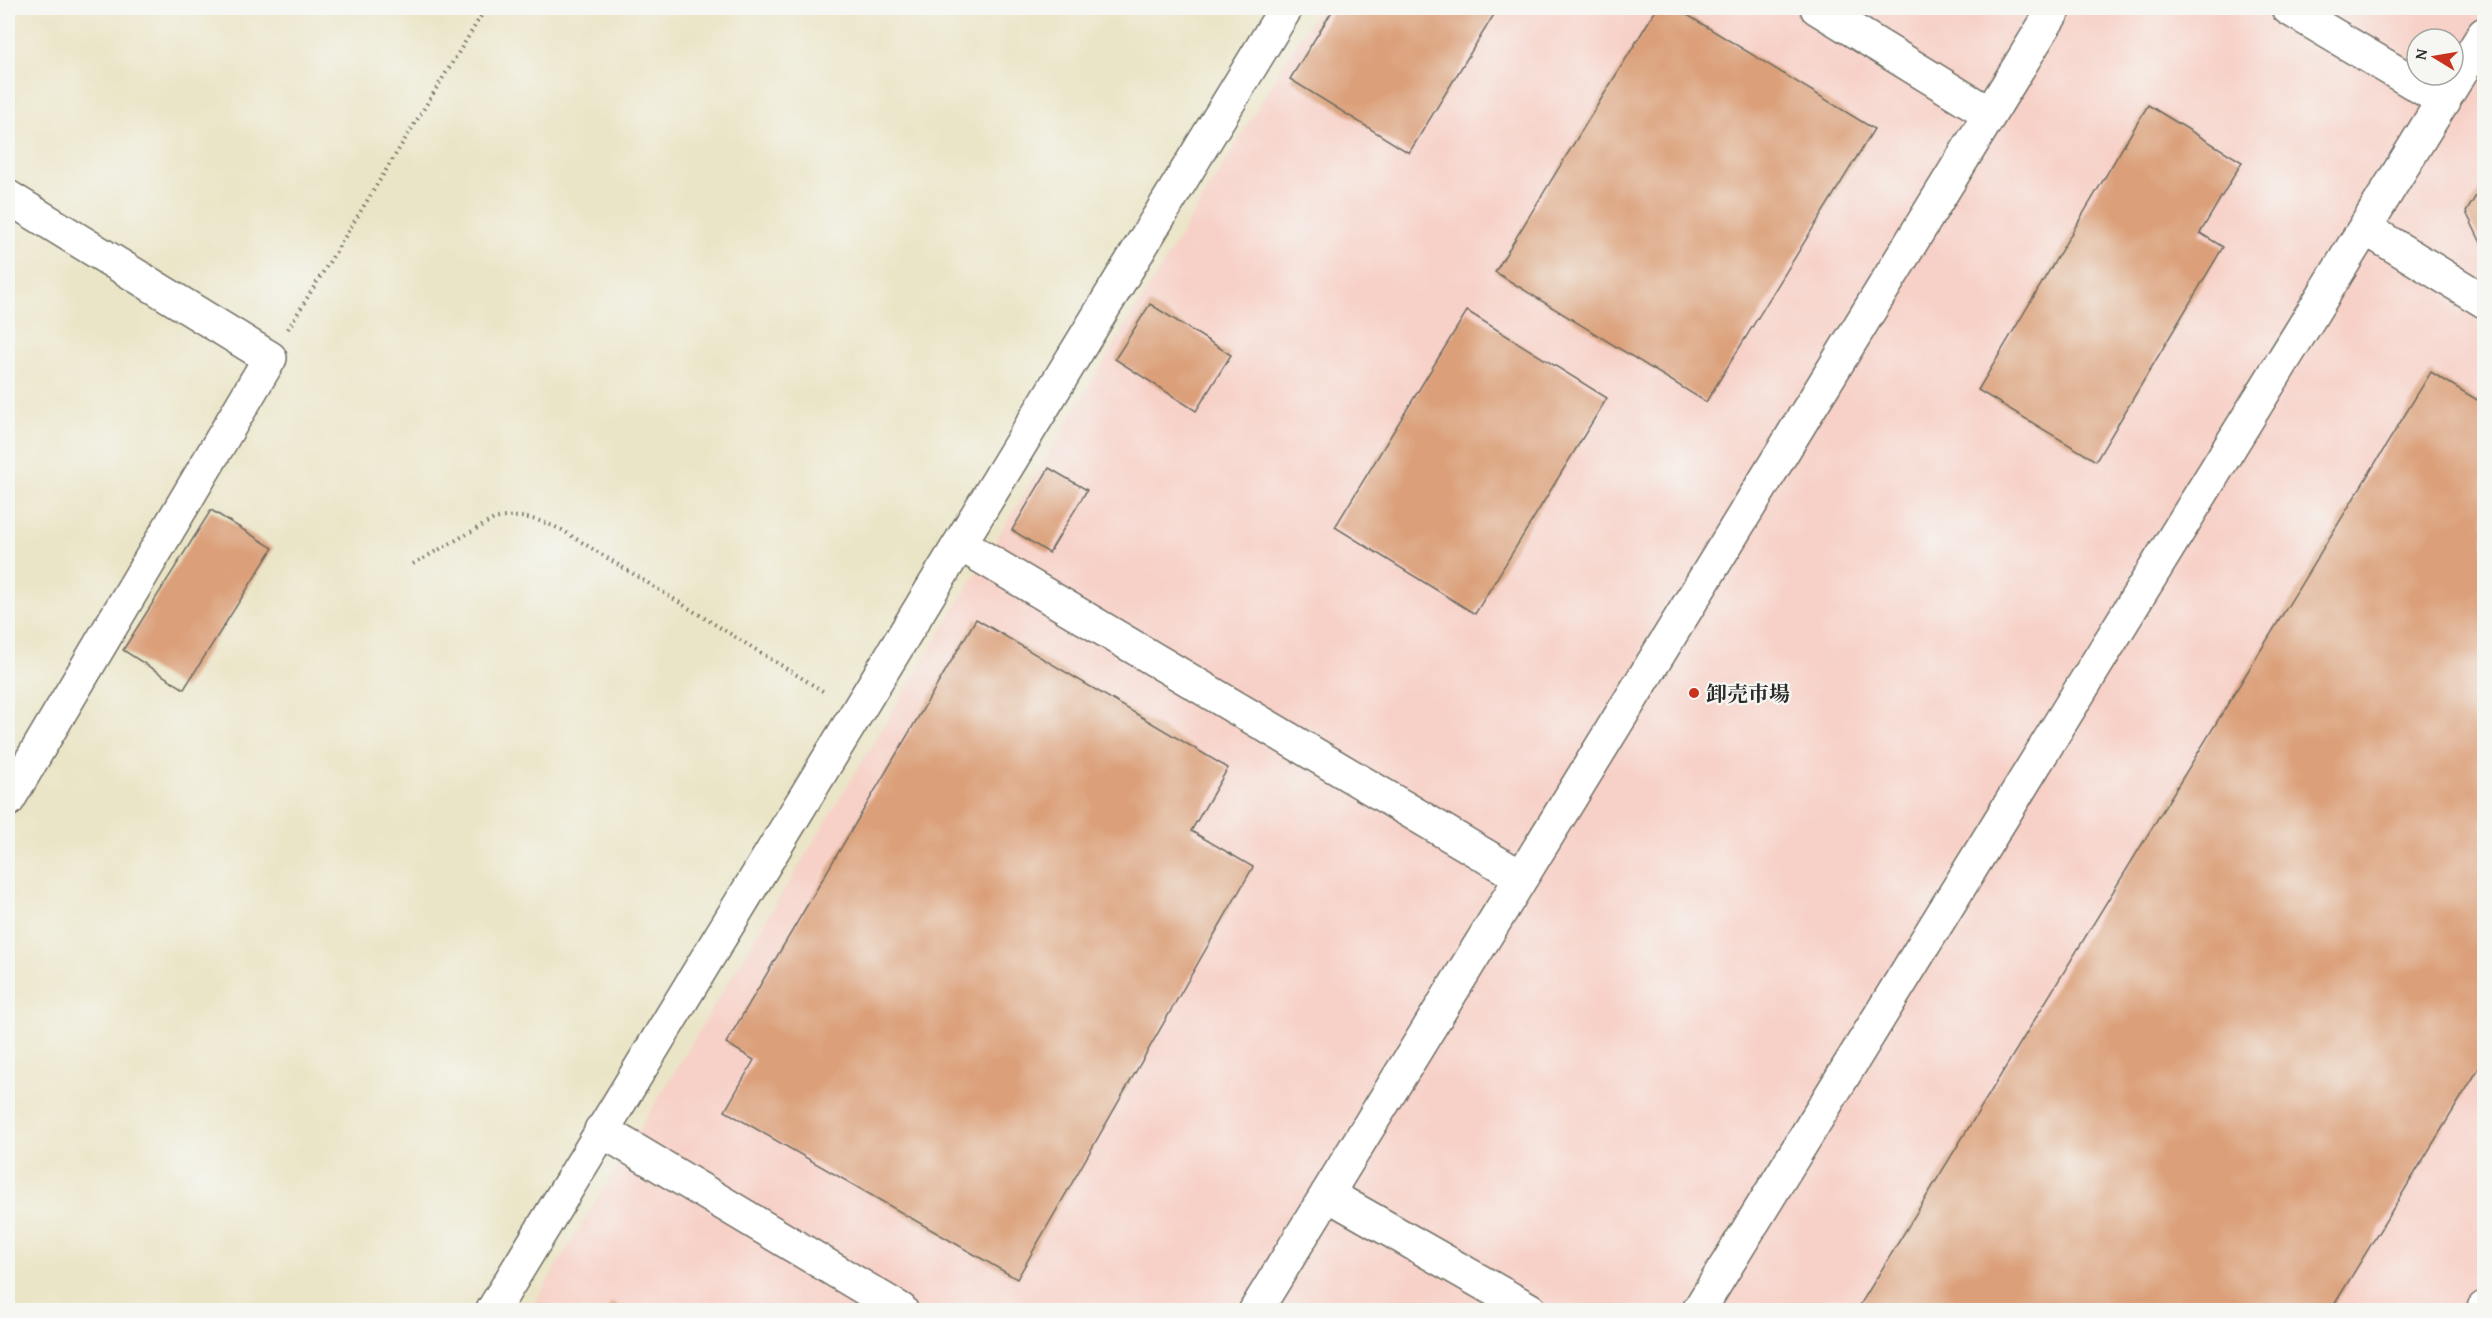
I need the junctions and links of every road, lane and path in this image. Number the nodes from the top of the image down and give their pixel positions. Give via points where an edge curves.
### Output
1 (486, 8) edge
2 (1286, 8) edge
3 (1817, 8) edge
4 (2055, 8) edge
5 (2288, 8) edge
6 (2484, 34) edge
7 (2444, 101) junction
8 (1990, 114) junction
9 (8, 196) edge
10 (2365, 228) junction
11 (2484, 301) edge
12 (270, 358) junction
13 (960, 544) junction
14 (413, 564) dead end
15 (857, 712) junction
16 (8, 800) edge
17 (1521, 878) junction
18 (601, 1130) junction
19 (1327, 1194) junction
20 (493, 1311) edge
21 (902, 1311) edge
22 (1256, 1311) edge
23 (1530, 1311) edge
24 (1699, 1311) edge

1 - 12 path
2 - 13 street
3 - 8 street
4 - 8 street
5 - 7 street
6 - 7 street
7 - 10 street
8 - 17 street
9 - 12 street
10 - 11 street
10 - 24 street
12 - 16 street
13 - 15 street
13 - 17 street
14 - 15 path via 494,519 524,516 539,520 562,530
15 - 18 street
17 - 19 street
18 - 20 street
18 - 21 street
19 - 22 street
19 - 23 street

